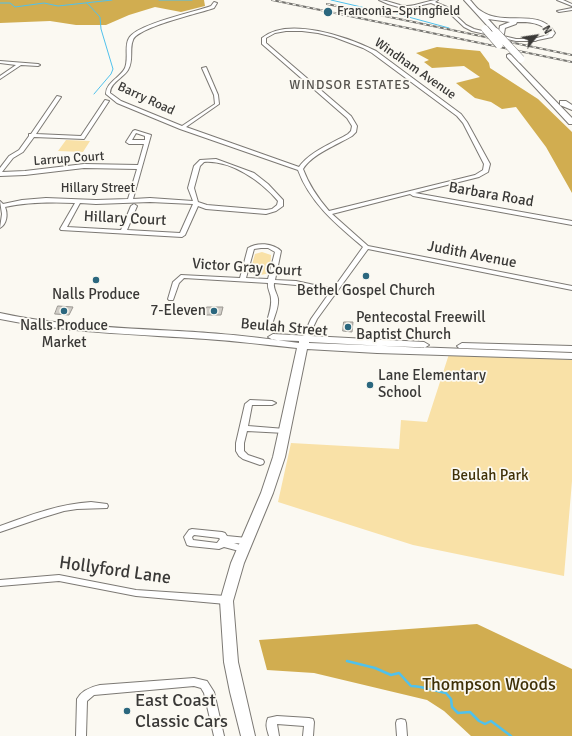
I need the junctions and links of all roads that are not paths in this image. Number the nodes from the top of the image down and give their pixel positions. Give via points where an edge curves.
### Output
1 (381, 0) edge
2 (560, 0) edge
3 (466, 1) edge
4 (439, 2) edge
5 (215, 3) dead end
6 (422, 4) junction
7 (572, 6) edge
8 (572, 9) edge
9 (559, 11) dead end
10 (479, 13) junction
11 (499, 32) junction
12 (535, 40) junction
13 (0, 62) edge
14 (21, 63) junction
15 (38, 65) dead end
16 (204, 68) dead end
17 (0, 78) edge
18 (59, 97) dead end
19 (107, 101) dead end
20 (563, 103) junction
21 (572, 108) edge
22 (572, 111) edge
23 (572, 122) edge
24 (182, 128) junction
25 (31, 135) junction
26 (147, 142) dead end
27 (139, 167) junction
28 (300, 168) junction
29 (0, 173) edge
30 (406, 194) junction
31 (130, 201) junction
32 (78, 202) junction
33 (196, 203) junction
34 (1, 205) edge
35 (134, 206) dead end
36 (329, 213) junction
37 (572, 223) edge
38 (0, 226) edge
39 (123, 232) junction
40 (366, 247) junction
41 (242, 280) junction
42 (271, 282) junction
43 (572, 288) edge
44 (335, 291) junction
45 (171, 299) dead end
46 (1, 317) edge
47 (269, 325) dead end
48 (304, 342) junction
49 (572, 349) edge
50 (572, 356) edge
51 (272, 403) dead end
52 (244, 428) junction
53 (285, 431) junction
54 (260, 462) dead end
55 (104, 506) dead end
56 (0, 529) edge
57 (224, 541) dead end
58 (245, 545) junction
59 (0, 583) edge
60 (226, 600) junction
61 (401, 723) dead end
62 (81, 736) edge
63 (219, 736) edge
64 (248, 736) edge
65 (274, 736) edge
66 (308, 736) edge
67 (402, 736) edge

1 - 6 street via 399,7
2 - 7 street
3 - 10 main road
3 - 23 main road, bridge via 485,30
4 - 6 street
4 - 6 street
4 - 12 street via 473,30 516,40
5 - 24 street, Barry Road via 213,7 134,34 129,64 108,91 114,99
8 - 9 street
10 - 11 main road
10 - 12 main road via 498,20 535,22 551,29 550,36
11 - 12 main road via 508,23 533,24 546,31
11 - 20 main road, bridge
13 - 14 street
14 - 15 street
14 - 17 street
16 - 24 street via 216,95 217,104
18 - 25 street
19 - 25 street via 82,138
20 - 21 main road
20 - 22 main road
24 - 28 street, Barry Road
25 - 29 street
26 - 27 street
27 - 29 street, Larrup Court via 78,167
27 - 31 street
28 - 30 street, Windham Avenue via 310,159 350,135 356,127 353,121 264,43 264,38 268,34 286,30 316,32 365,46 451,107 465,122 487,164 486,171 472,178
28 - 36 street via 314,194
30 - 36 street, Windham Avenue
30 - 37 street, Barbara Road
31 - 32 street, Hillary Street
31 - 33 street, Hillary Street
32 - 34 street, Hillary Street via 41,201
32 - 39 street, Hillary Court via 63,229
33 - 33 street, Hillary Street via 191,188 197,166 202,161 214,160 255,175 270,186 281,201 280,206 266,212 206,207
33 - 39 street, Hillary Court via 182,235
34 - 38 street via 5,214
35 - 39 street
36 - 40 street
40 - 43 street, Judith Avenue
40 - 44 street
41 - 42 street, Victor Gray Court
41 - 42 street via 250,249 265,246 278,251
41 - 45 street, Victor Gray Court via 183,276 176,282
42 - 44 street, Victor Gray Court via 296,283
42 - 47 street via 275,300
44 - 48 street via 314,319
46 - 48 main road, Beulah Street via 61,326
48 - 49 main road, Beulah Street
48 - 50 main road, Beulah Street via 384,350
48 - 53 main road
51 - 52 street via 249,404
52 - 53 street
52 - 54 street via 239,451 244,457
53 - 58 main road via 271,484
55 - 56 street via 83,505 65,508
57 - 58 street
58 - 60 main road
59 - 60 street, Hollyford Lane via 59,578 136,593
60 - 64 main road via 232,662
61 - 67 street
62 - 63 street via 82,699 91,692 100,689 194,682 204,684 209,692
65 - 66 street via 271,724 277,720 309,722

